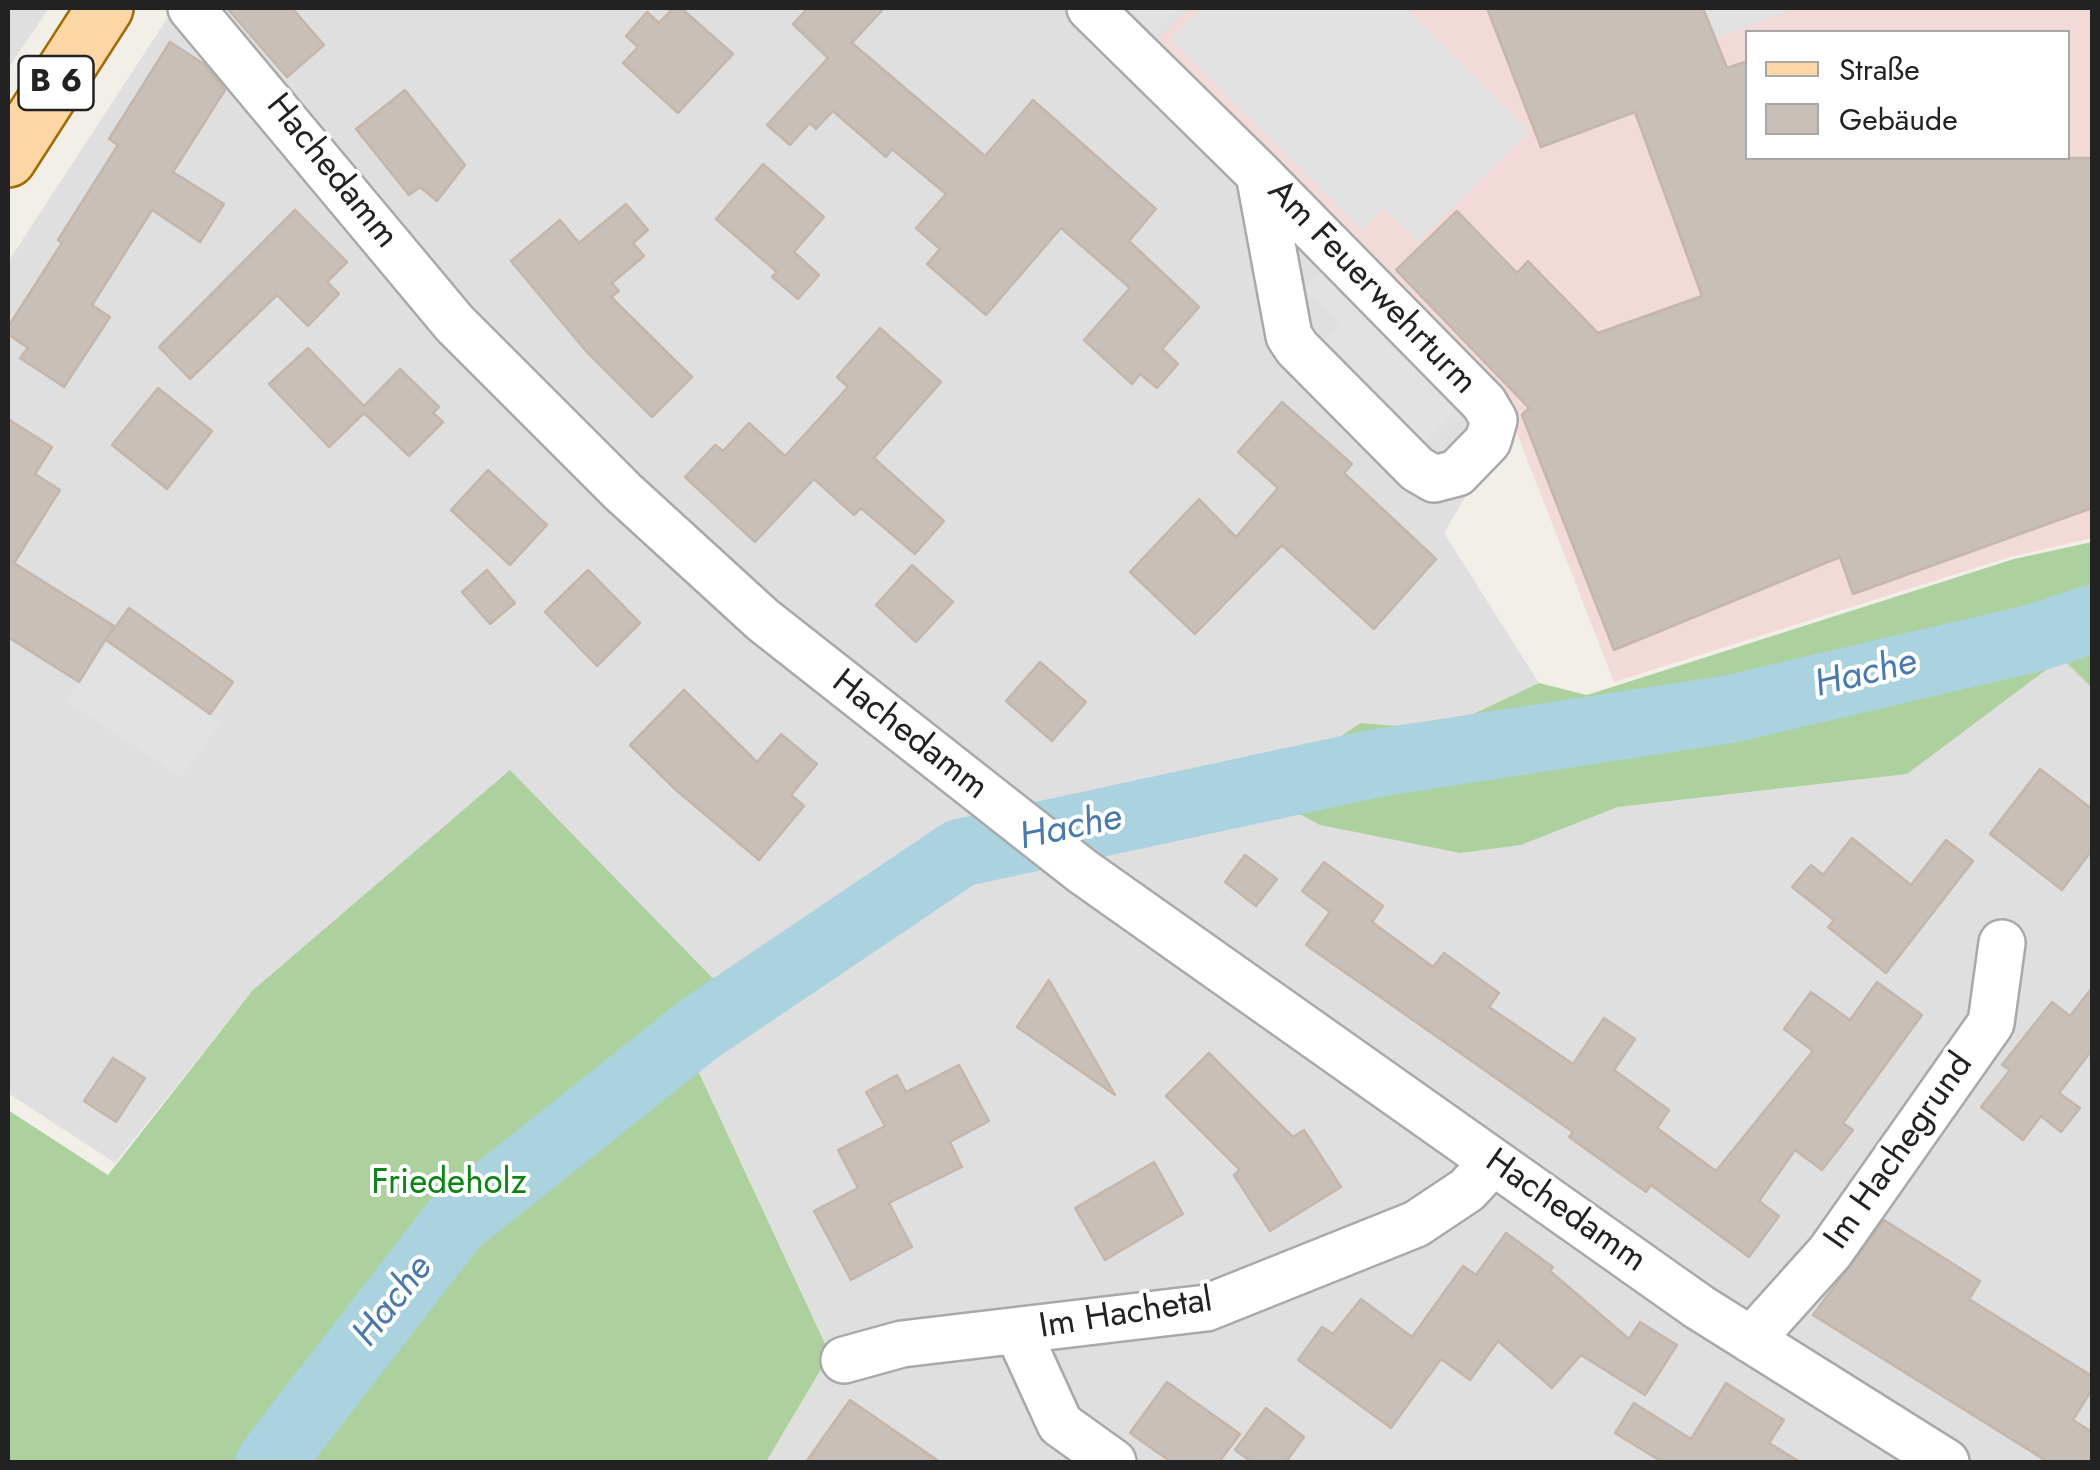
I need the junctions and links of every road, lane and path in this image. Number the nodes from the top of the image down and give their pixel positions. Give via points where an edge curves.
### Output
1 (105, 8) edge
2 (191, 8) edge
3 (1090, 8) edge
4 (8, 155) edge
5 (1259, 174) junction
6 (2002, 943) dead end
7 (1494, 1162) junction
8 (1018, 1332) junction
9 (1752, 1340) junction
10 (844, 1360) dead end
11 (1113, 1462) edge
12 (1946, 1462) edge

1 - 4 main road, B 6
2 - 7 street, Hachedamm via 455,324 762,620 1082,871
3 - 5 street, Am Feuerwehrturm
5 - 5 street, Am Feuerwehrturm via 1297,348 1417,468 1434,478 1457,473 1488,442 1494,420 1484,403
6 - 9 street, Im Hachegrund via 1991,1023 1830,1252
7 - 8 street, Im Hachetal via 1468,1190 1416,1224 1206,1308
7 - 9 street, Hachedamm
8 - 10 street, Im Hachetal via 902,1344
8 - 11 street via 1060,1424
9 - 12 street, Hachedamm

